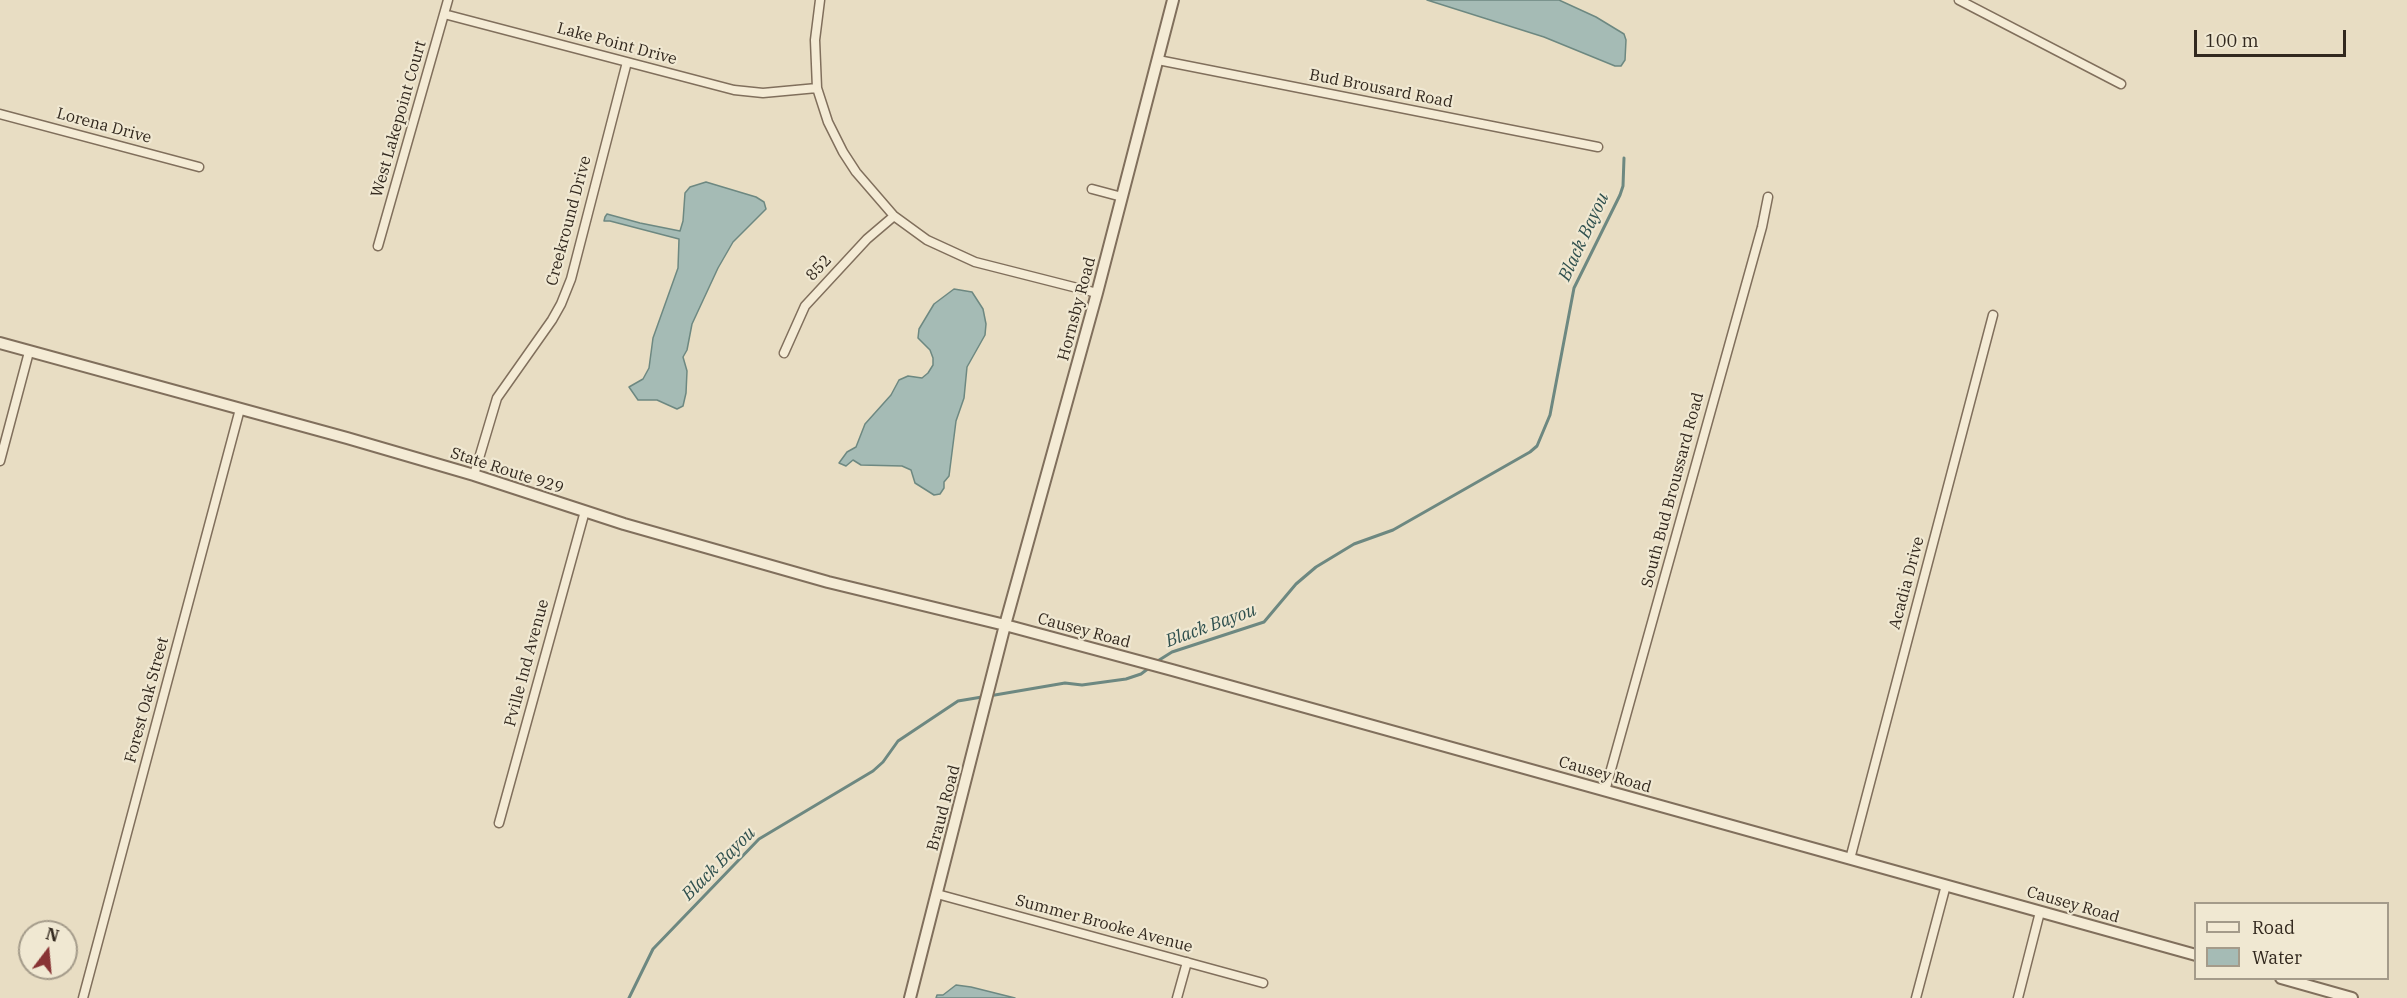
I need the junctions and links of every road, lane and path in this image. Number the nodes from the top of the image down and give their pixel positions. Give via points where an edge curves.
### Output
1 (448, 0) edge
2 (820, 0) edge
3 (1173, 0) edge
4 (1959, 0) edge
5 (444, 14) junction
6 (1158, 60) junction
7 (627, 62) junction
8 (2121, 84) dead end
9 (817, 88) junction
10 (0, 114) edge
11 (1598, 147) dead end
12 (200, 167) dead end
13 (1092, 189) dead end
14 (1122, 197) junction
15 (1768, 197) dead end
16 (894, 216) junction
17 (378, 246) dead end
18 (1097, 293) junction
19 (1993, 315) dead end
20 (0, 343) edge
21 (29, 352) junction
22 (784, 354) dead end
23 (240, 409) junction
24 (0, 461) edge
25 (474, 475) junction
26 (585, 511) junction
27 (1005, 625) junction
28 (1605, 791) junction
29 (499, 823) dead end
30 (1850, 859) junction
31 (1946, 885) junction
32 (937, 894) junction
33 (2040, 912) junction
34 (2194, 954) edge
35 (1187, 962) junction
36 (2288, 980) edge
37 (1263, 983) dead end
38 (83, 998) edge
39 (910, 998) edge
40 (1177, 998) edge
41 (1916, 998) edge
42 (2018, 998) edge
43 (2352, 998) edge

1 - 5 street, West Lakepoint Court
2 - 9 street via 815,40
3 - 6 street, Hornsby Road
4 - 8 street
5 - 7 street, Lake Point Drive
5 - 17 street, West Lakepoint Court
6 - 11 street, Bud Brousard Road
6 - 14 street, Hornsby Road
7 - 9 street, Lake Point Drive via 735,90 763,93
7 - 25 street, Creekround Drive via 571,279 552,320 497,398
9 - 16 street via 843,152
10 - 12 street, Lorena Drive
13 - 14 street
14 - 18 street, Hornsby Road
15 - 28 street, South Bud Broussard Road
16 - 18 street via 927,240 968,259
16 - 22 street, 852 via 867,239 805,306
18 - 27 street, Hornsby Road
19 - 30 street, Acadia Drive
20 - 21 street, State Route 929
21 - 23 street, State Route 929
21 - 24 street
23 - 25 street, State Route 929
23 - 38 street, Forest Oak Street
25 - 26 street, State Route 929
26 - 27 street, State Route 929 via 828,582
26 - 29 street, Pville Ind Avenue
27 - 28 street, Causey Road
27 - 32 street, Braud Road
28 - 30 street, Causey Road
30 - 31 street, Causey Road
31 - 33 street, Causey Road
31 - 41 street
32 - 35 street, Summer Brooke Avenue
32 - 39 street, Braud Road
33 - 34 street, Causey Road
33 - 42 street
35 - 37 street, Summer Brooke Avenue
35 - 40 street
36 - 43 street

